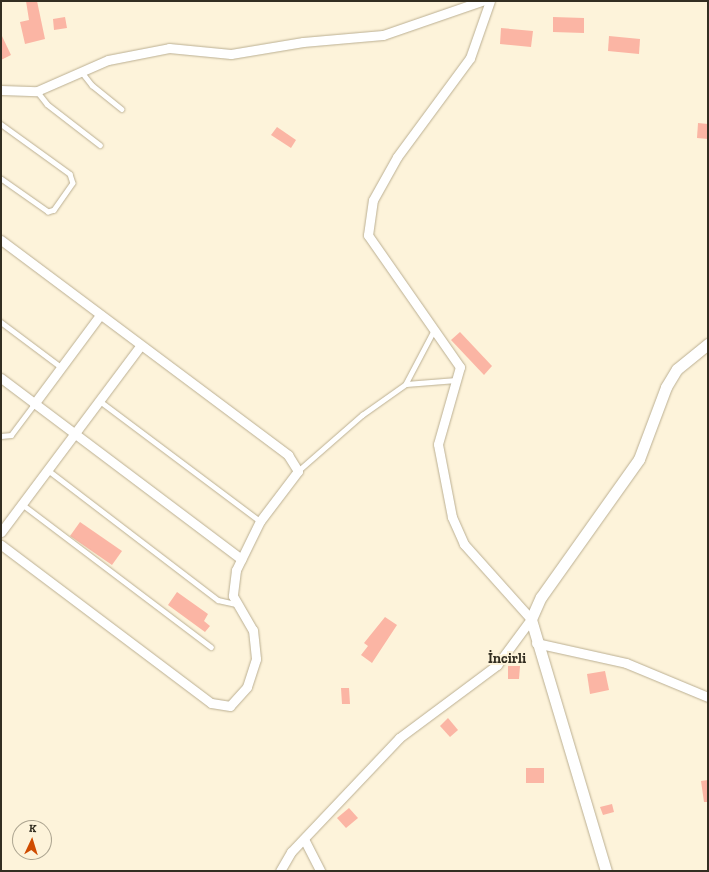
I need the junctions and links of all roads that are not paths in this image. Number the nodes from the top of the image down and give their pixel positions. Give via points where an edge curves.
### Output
1 (482, 1) edge
2 (490, 1) edge
3 (81, 71) junction
4 (1, 90) edge
5 (37, 91) junction
6 (122, 109) dead end
7 (1, 124) edge
8 (100, 145) dead end
9 (1, 179) edge
10 (1, 240) edge
11 (100, 315) junction
12 (1, 322) edge
13 (435, 329) junction
14 (708, 344) edge
15 (140, 346) junction
16 (61, 367) junction
17 (1, 378) edge
18 (456, 380) junction
19 (406, 384) junction
20 (100, 401) junction
21 (34, 404) junction
22 (74, 435) junction
23 (1, 436) edge
24 (48, 470) junction
25 (298, 471) junction
26 (22, 504) junction
27 (260, 521) junction
28 (1, 532) edge
29 (1, 545) edge
30 (240, 560) junction
31 (235, 604) junction
32 (531, 619) junction
33 (536, 643) junction
34 (211, 647) dead end
35 (708, 696) edge
36 (304, 839) junction
37 (280, 871) edge
38 (320, 871) edge
39 (606, 871) edge

1 - 3 street via 383,35 303,42 231,54 169,48 120,57
2 - 13 street via 470,58 397,157 369,214 368,235
3 - 5 street
3 - 6 lane via 92,85
4 - 5 street
5 - 8 lane via 46,104
7 - 9 lane via 70,174 73,183 54,210 48,212
10 - 11 street
11 - 15 street
11 - 16 street
12 - 16 lane
13 - 18 street via 460,368
13 - 19 lane
14 - 32 street via 677,369 666,387 639,459 541,597
15 - 20 street
15 - 25 street via 288,454
16 - 21 street
17 - 21 street
18 - 19 lane
18 - 32 street via 438,444 452,517 464,544
19 - 25 lane via 362,414
20 - 22 street
20 - 27 lane
21 - 22 street
21 - 23 lane via 11,435
22 - 24 street
22 - 30 street
24 - 26 street
24 - 31 lane via 218,600
25 - 27 street
26 - 28 street
26 - 34 lane
27 - 30 street
29 - 31 street via 211,703 223,707 235,703 247,687 256,659 252,630
30 - 31 street via 234,579
32 - 33 street
32 - 36 street via 497,665 399,738
33 - 35 street via 626,663
33 - 39 street
36 - 37 street
36 - 38 street

